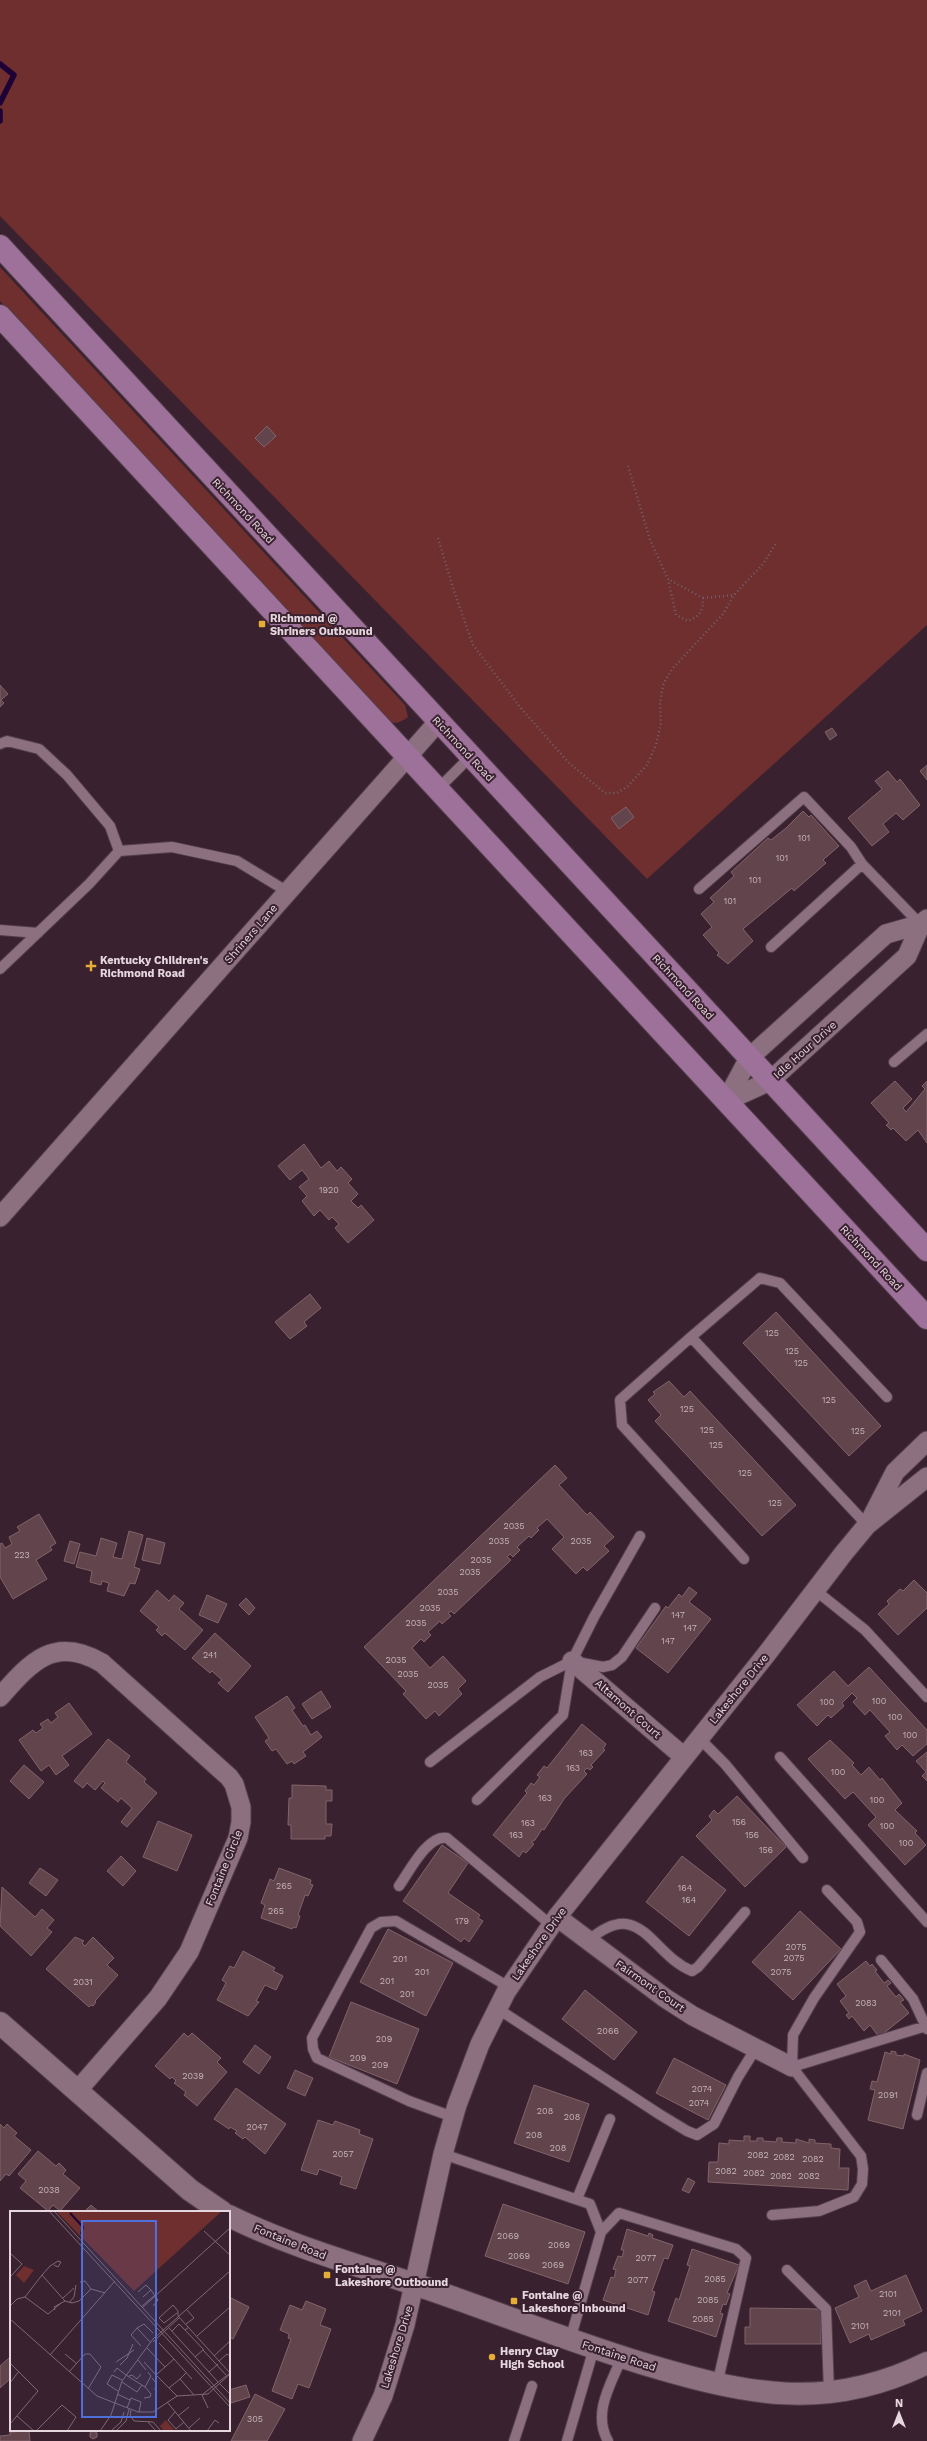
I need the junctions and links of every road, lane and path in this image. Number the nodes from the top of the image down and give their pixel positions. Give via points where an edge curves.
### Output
1 (0, 246) edge
2 (0, 316) edge
3 (628, 466) dead end
4 (438, 538) dead end
5 (777, 542) dead end
6 (668, 579) junction
7 (734, 595) junction
8 (703, 598) junction
9 (438, 722) junction
10 (0, 744) edge
11 (407, 756) junction
12 (470, 757) junction
13 (438, 790) junction
14 (119, 851) junction
15 (862, 864) junction
16 (699, 889) dead end
17 (288, 892) junction
18 (925, 925) edge
19 (0, 930) edge
20 (38, 933) junction
21 (771, 947) dead end
22 (0, 969) edge
23 (927, 1034) edge
24 (749, 1058) junction
25 (894, 1062) dead end
26 (770, 1081) junction
27 (726, 1101) junction
28 (0, 1217) edge
29 (927, 1250) edge
30 (927, 1318) edge
31 (691, 1337) junction
32 (887, 1397) dead end
33 (927, 1441) edge
34 (927, 1477) edge
35 (867, 1525) junction
36 (640, 1536) dead end
37 (744, 1559) dead end
38 (814, 1590) junction
39 (655, 1608) dead end
40 (572, 1661) junction
41 (0, 1697) edge
42 (927, 1697) edge
43 (699, 1738) junction
44 (684, 1757) junction
45 (780, 1757) dead end
46 (430, 1762) dead end
47 (477, 1800) dead end
48 (803, 1858) dead end
49 (399, 1886) dead end
50 (827, 1890) dead end
51 (745, 1912) dead end
52 (554, 1921) junction
53 (927, 1922) edge
54 (588, 1941) junction
55 (881, 1960) dead end
56 (509, 1987) junction
57 (498, 2008) junction
58 (0, 2023) edge
59 (927, 2027) edge
60 (756, 2048) junction
61 (792, 2067) junction
62 (927, 2072) edge
63 (77, 2091) junction
64 (917, 2115) dead end
65 (453, 2117) junction
66 (610, 2119) dead end
67 (443, 2154) junction
68 (577, 2199) junction
69 (221, 2211) edge
70 (772, 2215) dead end
71 (230, 2216) edge
72 (601, 2232) junction
73 (787, 2270) dead end
74 (415, 2285) junction
75 (570, 2340) junction
76 (594, 2348) junction
77 (622, 2357) junction
78 (927, 2363) edge
79 (716, 2385) junction
80 (532, 2386) dead end
81 (829, 2392) junction
82 (362, 2441) edge
83 (514, 2441) edge
84 (567, 2441) edge
85 (608, 2441) edge

1 - 9 main road, Richmond Road
2 - 11 main road, Richmond Road
3 - 6 path via 650,540
4 - 7 path via 473,645 520,707 569,763 605,793 617,793 628,786 648,765 661,723 660,703 663,685 672,669 723,614
5 - 7 path via 763,564
6 - 8 path
6 - 8 path via 676,615 688,621 698,617 703,609
7 - 8 path
9 - 11 street, Shriners Lane
9 - 12 main road, Richmond Road
10 - 14 lane via 7,741 39,749 62,770 110,826
11 - 13 main road, Richmond Road
11 - 17 street, Shriners Lane
12 - 13 lane
12 - 24 main road, Richmond Road
13 - 27 main road, Richmond Road
14 - 17 lane via 172,847 237,861
14 - 20 lane
15 - 16 lane via 851,847 804,797
15 - 18 lane
15 - 21 lane
17 - 28 street, Shriners Lane
18 - 24 street via 886,934
18 - 26 street, Idle Hour Drive via 908,956
19 - 20 lane
20 - 22 lane
23 - 25 lane
24 - 26 main road, Richmond Road
24 - 27 street
26 - 27 street, Idle Hour Drive
26 - 29 main road, Richmond Road
27 - 30 main road, Richmond Road
31 - 32 lane via 760,1278 780,1283
31 - 35 lane
31 - 37 lane via 620,1400 622,1425
33 - 35 street, Lakeshore Drive via 895,1472
34 - 35 street, Lakeshore Drive
35 - 38 street, Lakeshore Drive
36 - 40 lane
38 - 42 lane via 865,1630
38 - 43 street, Lakeshore Drive
39 - 40 lane via 622,1657 612,1665 603,1667
40 - 44 street, Altamont Court
40 - 46 lane via 540,1677
40 - 47 lane via 564,1715
41 - 63 street, Fontaine Circle via 36,1659 49,1653 74,1652 94,1658 217,1764 234,1784 241,1806 242,1822 238,1838 189,1952 158,1998
43 - 44 street, Lakeshore Drive
43 - 48 lane via 725,1764
44 - 52 street, Lakeshore Drive
45 - 53 lane
49 - 52 lane via 431,1841 441,1837 447,1838
50 - 61 lane via 857,1922 860,1932 814,1998 793,2035
51 - 54 lane via 692,1971 682,1967 634,1925 615,1924 601,1930
52 - 54 street, Fairmont Court
52 - 56 street, Lakeshore Drive
54 - 60 street, Fairmont Court via 693,2016
55 - 59 lane via 912,1999
56 - 57 street, Lakeshore Drive
56 - 65 lane via 396,1921 380,1922 371,1928 312,2038 317,2058 409,2101
57 - 60 lane via 659,2114 687,2131 697,2134 714,2124 738,2076
57 - 65 street, Lakeshore Drive via 468,2073
58 - 63 street
59 - 61 lane
60 - 61 street, Fairmont Court
61 - 70 lane via 861,2156 862,2184 854,2197 819,2211
62 - 64 lane
63 - 69 street via 190,2190
65 - 67 street, Lakeshore Drive
66 - 68 lane
67 - 68 lane
67 - 74 street, Lakeshore Drive
68 - 72 lane via 590,2204
71 - 74 street, Fontaine Road via 330,2258
72 - 75 lane
72 - 79 lane via 619,2213 736,2249 746,2258
73 - 81 lane via 826,2309
74 - 75 street, Fontaine Road
74 - 82 street, Lakeshore Drive via 392,2370
75 - 76 street, Fontaine Road
76 - 77 street, Fontaine Road
76 - 84 lane
77 - 79 street, Fontaine Road
77 - 85 lane via 601,2409 600,2420
78 - 81 street, Fontaine Road via 867,2386
79 - 81 street, Fontaine Road via 780,2394
80 - 83 lane

